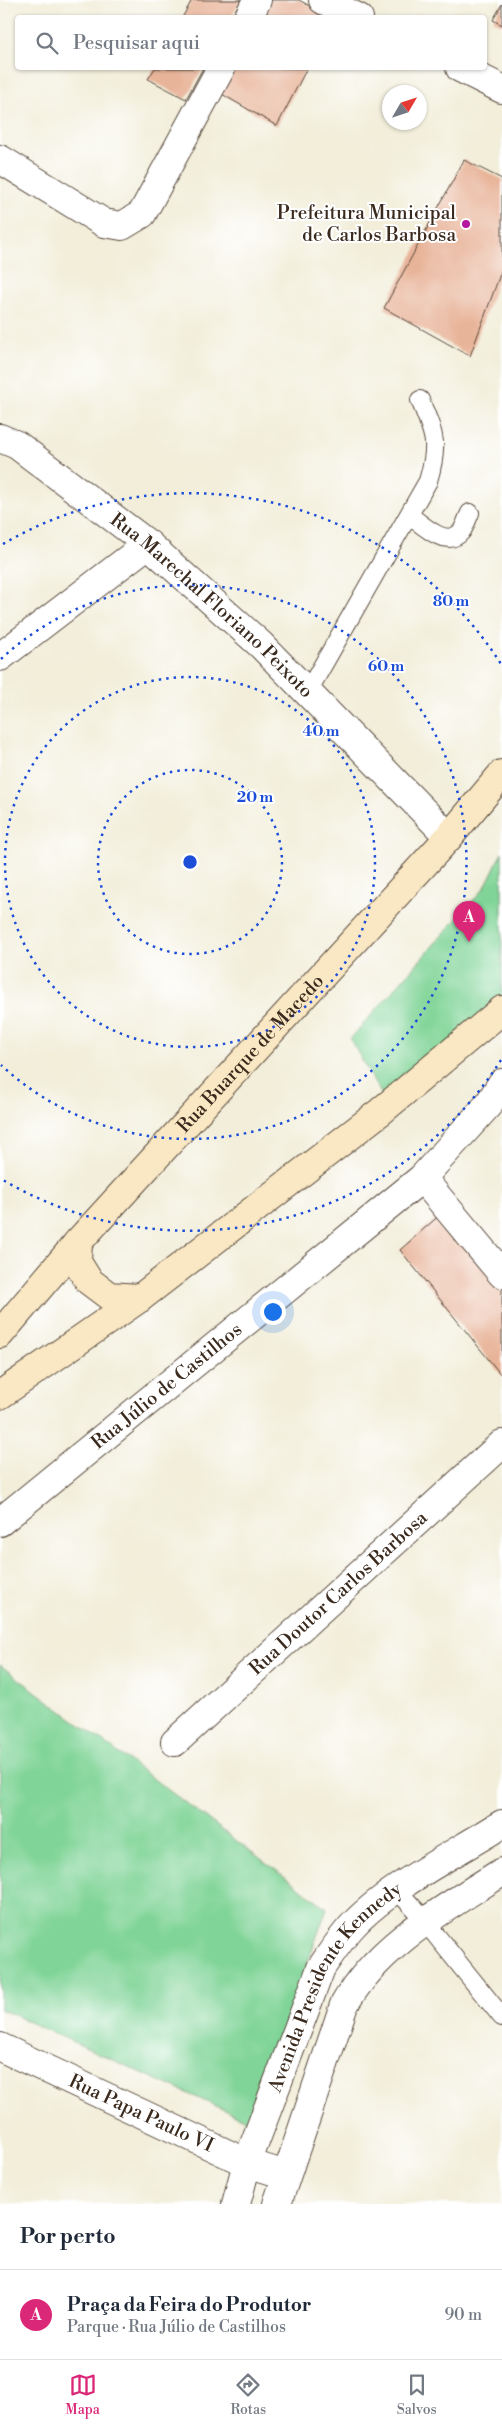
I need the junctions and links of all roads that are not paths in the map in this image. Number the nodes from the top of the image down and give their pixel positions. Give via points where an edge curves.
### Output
1 (257, 0) edge
2 (323, 0) edge
3 (250, 15) edge
4 (353, 15) edge
5 (220, 70) edge
6 (464, 70) edge
7 (502, 89) edge
8 (0, 159) edge
9 (420, 400) dead end
10 (0, 438) edge
11 (470, 514) dead end
12 (408, 515) junction
13 (148, 544) junction
14 (0, 657) edge
15 (307, 693) junction
16 (502, 774) edge
17 (449, 837) junction
18 (502, 1010) edge
19 (502, 1083) edge
20 (422, 1178) junction
21 (78, 1242) junction
22 (502, 1274) edge
23 (140, 1298) junction
24 (0, 1334) edge
25 (0, 1395) edge
26 (502, 1444) edge
27 (0, 1522) edge
28 (175, 1742) dead end
29 (502, 1824) edge
30 (502, 1872) edge
31 (397, 1890) junction
32 (425, 1921) junction
33 (502, 2017) edge
34 (0, 2047) edge
35 (247, 2163) junction
36 (286, 2175) junction
37 (236, 2204) edge
38 (277, 2204) edge

1 - 3 street
2 - 4 street
5 - 8 street via 142,214 122,226 104,223
6 - 7 street
9 - 12 lane via 433,430 436,456 428,482
10 - 13 street, Rua Marechal Floriano Peixoto via 17,445
11 - 12 lane via 461,532 450,538 440,537
12 - 15 lane
13 - 14 street
13 - 15 street, Rua Marechal Floriano Peixoto via 261,645
15 - 17 street, Rua Marechal Floriano Peixoto
16 - 17 main road, Rua Buarque de Macedo
17 - 21 main road, Rua Buarque de Macedo
18 - 23 main road via 380,1112
19 - 20 street, Rua Júlio de Castilhos via 488,1105
20 - 22 street
20 - 27 street, Rua Júlio de Castilhos
21 - 23 main road via 77,1262 89,1281 109,1296
21 - 24 main road, Rua Buarque de Macedo
23 - 25 main road
26 - 28 street, Rua Doutor Carlos Barbosa
29 - 31 street, Avenida Presidente Kennedy
30 - 32 street, Avenida Presidente Kennedy
31 - 32 lane
31 - 35 street, Avenida Presidente Kennedy via 357,1921 321,1968
32 - 33 lane
32 - 36 street, Avenida Presidente Kennedy via 374,1964 355,1985 344,2006
34 - 35 street, Rua Papa Paulo VI
35 - 36 street, Rua Papa Paulo VI
35 - 37 street, Avenida Presidente Kennedy
36 - 38 street, Avenida Presidente Kennedy

